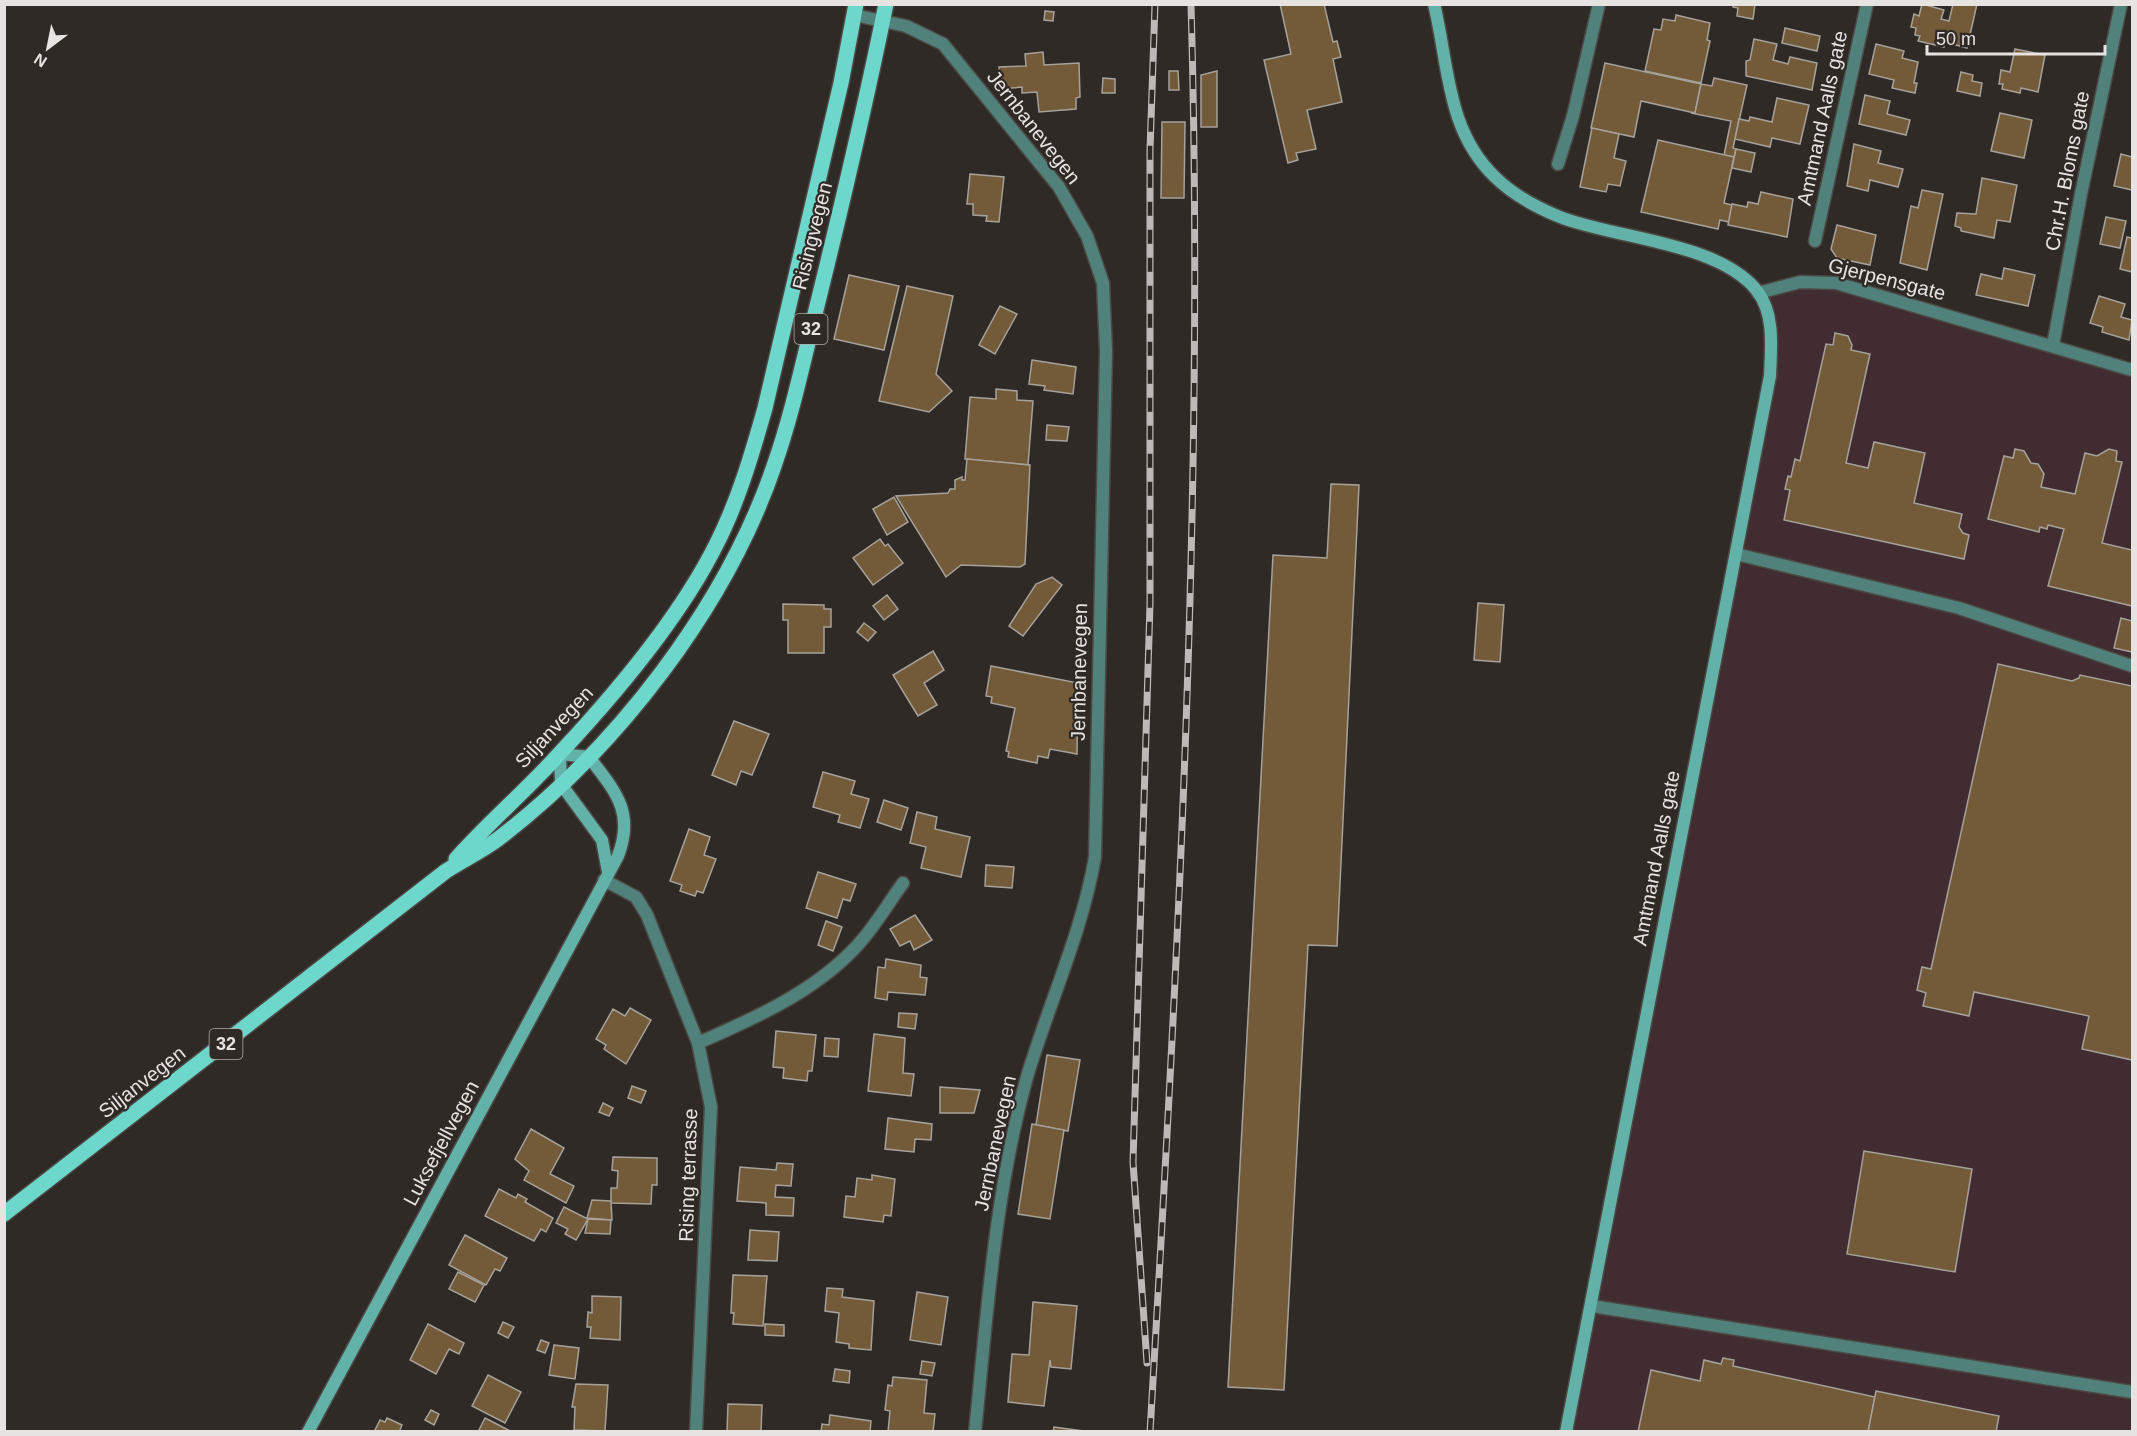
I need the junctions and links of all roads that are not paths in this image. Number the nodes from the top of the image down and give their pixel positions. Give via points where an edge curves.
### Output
1 (886, 4) edge
2 (1434, 4) edge
3 (1599, 4) edge
4 (1867, 4) edge
5 (2121, 4) edge
6 (855, 10) edge
7 (883, 21) junction
8 (1558, 164) dead end
9 (1815, 240) dead end
10 (1758, 293) junction
11 (2053, 345) junction
12 (2133, 370) edge
13 (1736, 554) junction
14 (681, 602) joint
15 (688, 636) joint
16 (2133, 666) edge
17 (560, 754) junction
18 (589, 757) junction
19 (561, 784) junction
20 (446, 871) junction
21 (606, 876) junction
22 (903, 883) dead end
23 (698, 1043) junction
24 (4, 1214) edge
25 (1592, 1306) junction
26 (2133, 1392) edge
27 (308, 1431) edge
28 (696, 1431) edge
29 (975, 1431) edge
30 (1566, 1431) edge

1 - 7 main road, Risingvegen / 32
2 - 10 main road via 1462,133 1495,177 1538,206 1587,225 1702,255 1730,269
3 - 8 street
4 - 9 street, Amtmand Aalls gate
5 - 11 street, Chr.H. Bloms gate
6 - 7 street, Jernbanevegen
6 - 14 main road, Risingvegen / 32 via 842,83 751,459 716,545
7 - 15 main road, Risingvegen / 32 via 842,206 774,467 746,533
7 - 29 street, Jernbanevegen via 906,26 943,44 1059,187 1087,236 1102,283 1106,351 1095,857 1088,895 1027,1078 1012,1142 997,1231
10 - 11 street, Gjerpensgate via 1800,282 1836,283
10 - 13 main road, Amtmand Aalls gate via 1768,315 1770,376
11 - 12 street, Gjerpensgate
13 - 16 street via 1959,608
13 - 25 main road, Amtmand Aalls gate via 1650,987
14 - 17 main road, Siljanvegen / 32 via 620,686
15 - 18 main road, Siljanvegen / 32 via 646,693
17 - 18 main road
17 - 19 main road
17 - 20 main road, Siljanvegen / 32
18 - 19 main road, Siljanvegen / 32
18 - 21 main road, Luksefjellvegen via 618,794 624,815 623,843
19 - 20 main road, Siljanvegen / 32 via 497,840
19 - 21 main road via 602,840
20 - 24 main road, Siljanvegen / 32
21 - 23 street, Rising terrasse via 636,897 647,915
21 - 27 main road, Luksefjellvegen
22 - 23 street via 855,949 821,978 759,1016
23 - 28 street, Rising terrasse via 711,1107
25 - 26 street
25 - 30 main road, Amtmand Aalls gate

